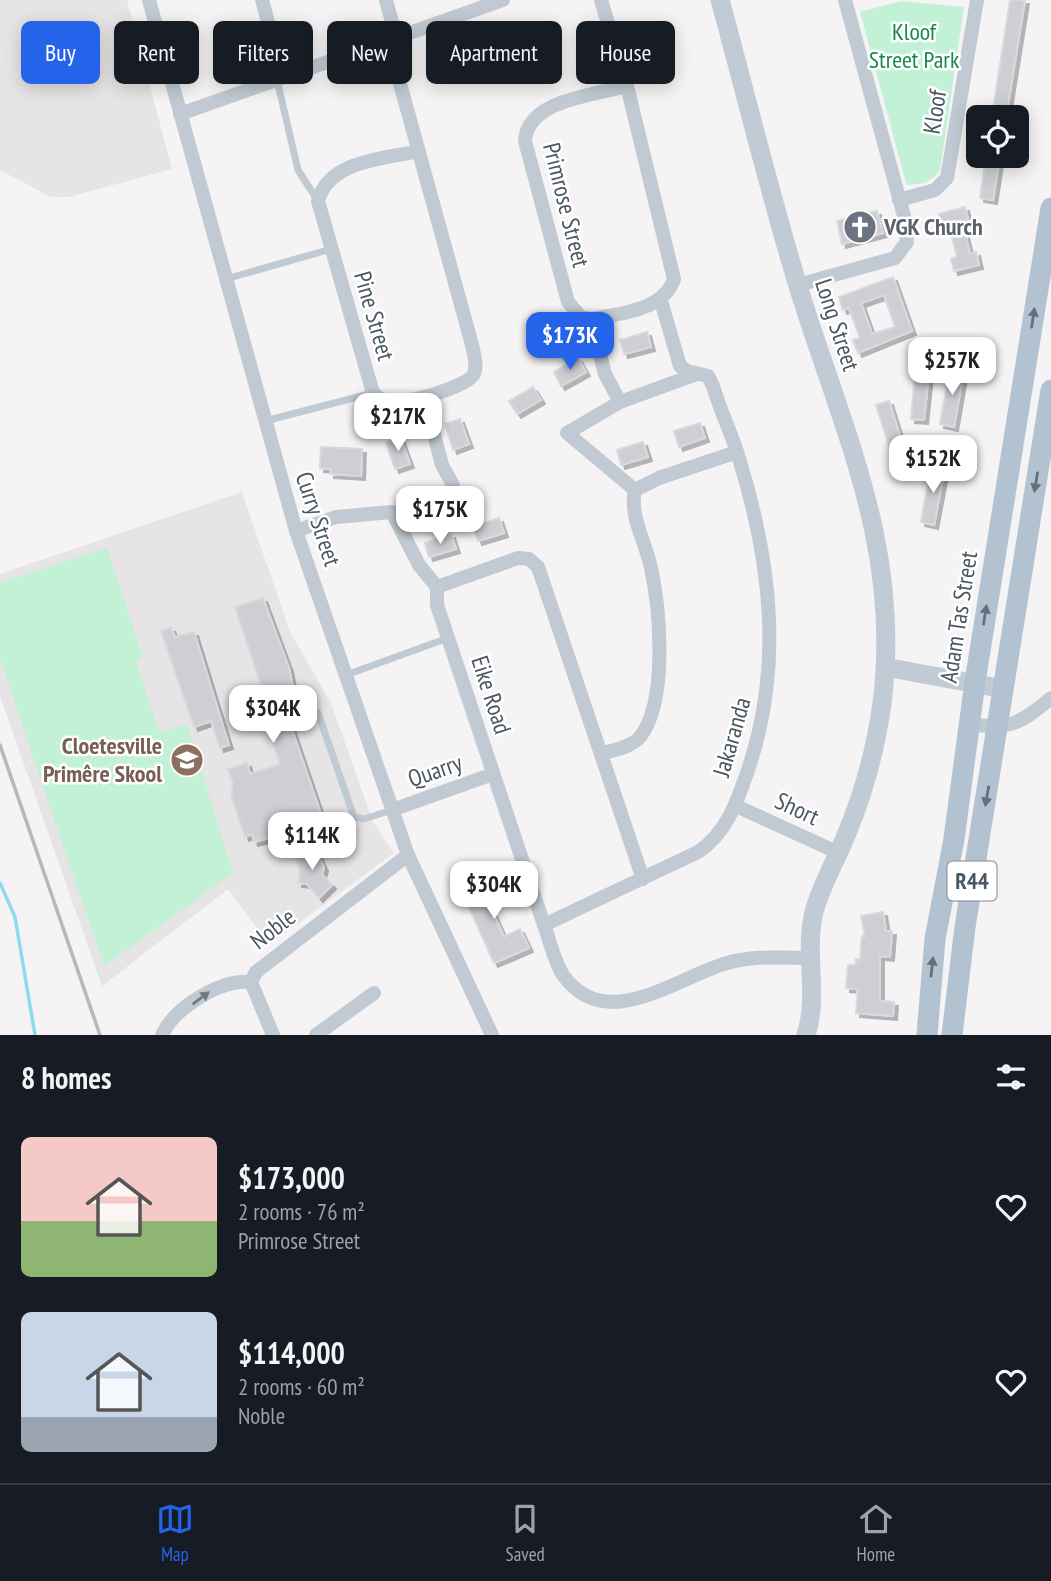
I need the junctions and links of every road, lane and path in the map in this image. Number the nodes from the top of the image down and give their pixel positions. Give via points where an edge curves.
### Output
1 (149, 0) edge
2 (262, 0) edge
3 (386, 0) edge
4 (503, 0) edge
5 (601, 0) edge
6 (720, 0) edge
7 (845, 0) edge
8 (977, 0) edge
9 (267, 21) edge
10 (389, 21) edge
11 (412, 32) edge
12 (266, 84) edge
13 (281, 84) edge
14 (403, 84) edge
15 (627, 86) junction
16 (180, 114) junction
17 (419, 151) junction
18 (899, 200) junction
19 (318, 201) junction
20 (1051, 208) edge
21 (331, 249) junction
22 (226, 279) junction
23 (798, 285) junction
24 (661, 301) junction
25 (591, 319) junction
26 (696, 374) junction
27 (1051, 390) edge
28 (373, 393) junction
29 (424, 397) junction
30 (620, 402) junction
31 (264, 421) junction
32 (737, 452) junction
33 (453, 485) dead end
34 (635, 491) junction
35 (430, 500) dead end
36 (391, 512) junction
37 (296, 531) junction
38 (437, 587) junction
39 (449, 638) junction
40 (885, 667) junction
41 (346, 675) junction
42 (975, 682) junction
43 (1004, 689) junction
44 (1051, 698) edge
45 (318, 713) dead end
46 (969, 723) junction
47 (998, 729) junction
48 (601, 754) junction
49 (493, 774) junction
50 (736, 806) junction
51 (392, 810) junction
52 (838, 853) junction
53 (408, 855) junction
54 (643, 879) junction
55 (544, 925) junction
56 (812, 957) junction
57 (251, 982) junction
58 (374, 993) dead end
59 (162, 1035) edge
60 (272, 1035) edge
61 (316, 1035) edge
62 (492, 1035) edge
63 (806, 1035) edge
64 (927, 1035) edge
65 (951, 1035) edge

1 - 16 street, Curry Street
2 - 9 street
3 - 10 street, Pine Street
4 - 11 street
5 - 15 street
6 - 23 street, Long Street
7 - 18 street, Kloof
8 - 18 street, Kloof via 947,178 935,190
12 - 16 street
13 - 19 lane via 298,170
14 - 17 street, Pine Street
15 - 24 street via 674,270 671,290
15 - 25 street, Primrose Street via 548,107 526,127 525,141 568,302 581,317
16 - 22 street, Curry Street
17 - 19 street via 340,171 323,186
17 - 29 street, Pine Street via 475,361 468,381
18 - 23 street, Kloof via 907,242 895,258
19 - 21 street, Pine Street
42 -> 20 main road, Adam Tas Street / R44
21 - 22 lane
21 - 28 street, Pine Street
22 - 31 street, Curry Street
23 - 40 street, Long Street via 875,525 886,612
24 - 25 street
24 - 26 street via 680,366
25 - 30 street via 605,374
26 - 30 street
26 - 32 street, Jakaranda via 711,381
27 -> 43 main road, R44
28 - 29 street, Pine Street via 389,402
28 - 31 lane
29 - 33 street via 442,465
30 - 34 street via 567,433
31 - 37 street, Curry Street
32 - 34 street via 659,478
32 - 50 street, Jakaranda via 760,531 770,662 760,735
34 - 48 street via 632,503 652,571 657,686 639,738
35 - 36 lane
36 - 37 street via 336,517
36 - 38 street via 419,565
37 - 41 street, Curry Street
38 - 39 street, Eike Road via 437,605
38 - 48 street via 511,560 534,562
39 - 41 lane
39 - 49 street, Eike Road
40 - 42 street
40 - 52 street, Long Street via 866,776
41 - 51 street, Curry Street
42 - 43 street
42 - 46 main road, Adam Tas Street / R44
43 - 47 main road, R44
44 - 47 street via 1028,718
45 - 51 lane via 354,817 364,819
46 - 47 street
64 -> 46 main road, Adam Tas Street / R44 via 935,939
47 -> 65 main road, R44
48 - 54 street
49 - 51 street, Quarry
49 - 55 street, Eike Road
50 - 52 street, Short
50 - 54 street, Jakaranda via 709,845
51 - 53 street, Curry Street
52 - 56 street, Long Street via 814,911
53 - 57 street, Noble via 260,967
53 - 62 street, Curry Street
54 - 55 street, Jakaranda
55 - 56 street, Eike Road via 562,974 576,991 611,1005 629,1004 730,961
56 - 63 street, Long Street via 812,1014
59 -> 57 street via 171,1021 213,989 231,981
57 - 60 street, Noble
58 - 61 street

